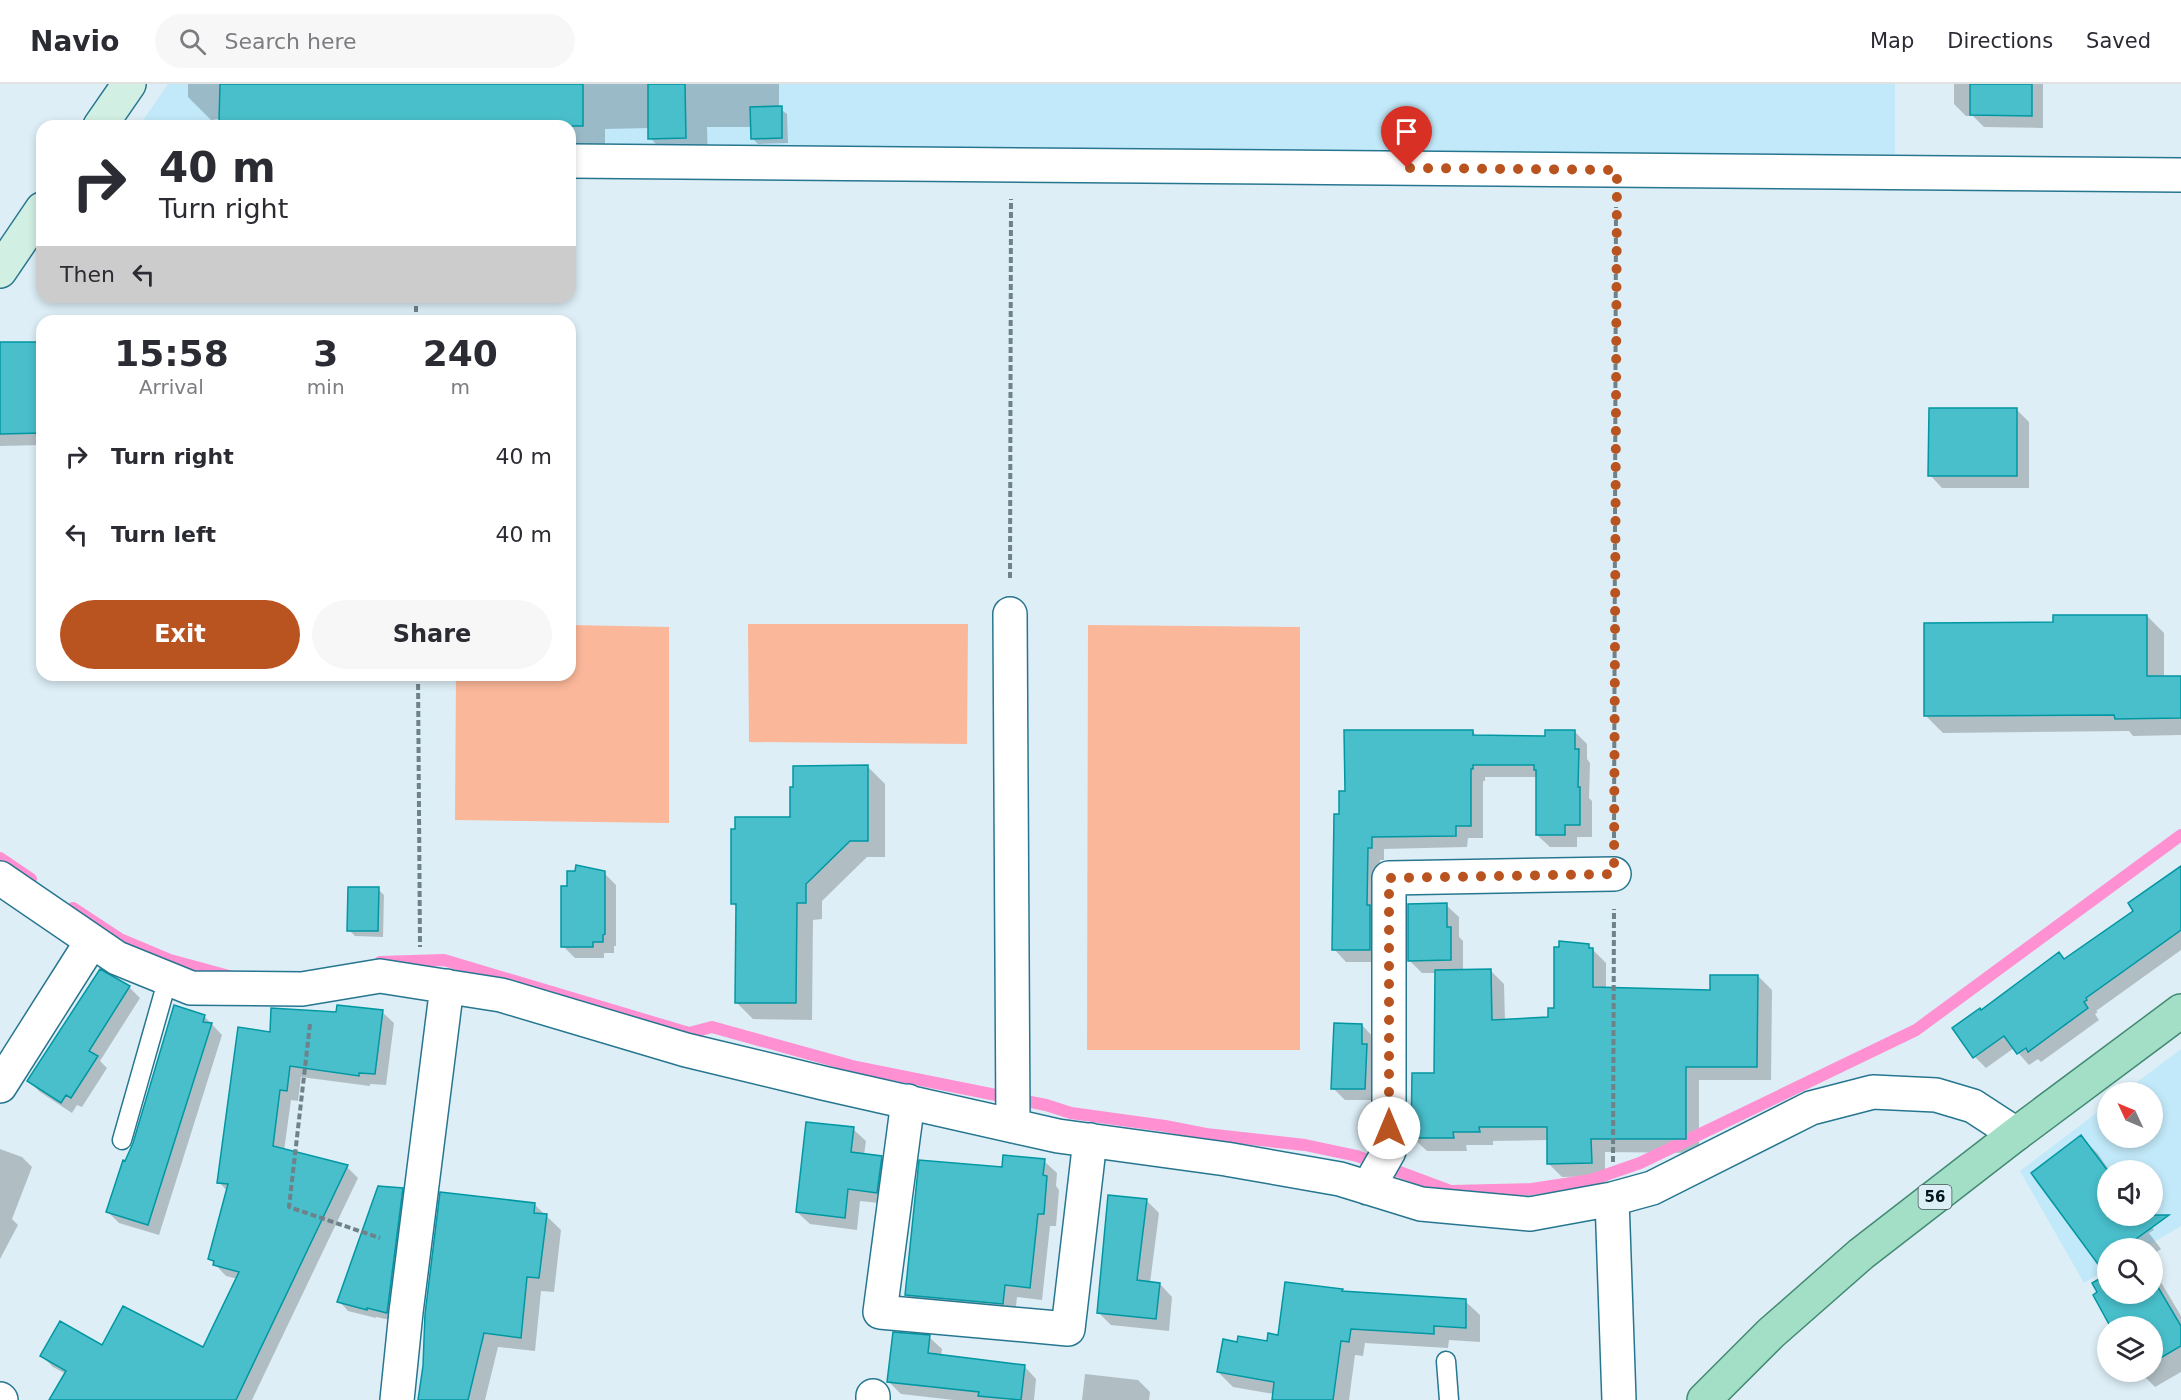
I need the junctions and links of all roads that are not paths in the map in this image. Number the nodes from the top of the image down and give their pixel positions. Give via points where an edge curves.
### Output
1 (129, 84) edge
2 (104, 120) edge
3 (576, 161) edge
4 (2181, 175) edge
5 (36, 218) edge
6 (0, 270) edge
7 (1010, 614) road end
8 (1614, 874) road end
9 (0, 878) edge
10 (92, 941) junction
11 (168, 978) junction
12 (434, 984) junction
13 (2181, 1011) edge
14 (0, 1086) edge
15 (908, 1101) junction
16 (1013, 1126) junction
17 (2016, 1134) junction
18 (122, 1140) dead end
19 (1090, 1140) junction
20 (1368, 1188) junction
21 (1612, 1208) junction
22 (1446, 1361) dead end
23 (397, 1400) edge
24 (1449, 1400) edge
25 (1619, 1400) edge
26 (1704, 1400) edge

1 - 2 street
3 - 4 street
5 - 6 street
7 - 16 street
8 - 20 street via 1389,878 1389,1151
9 - 10 street
10 - 11 street via 117,958
10 - 14 street
11 - 12 street via 191,988 302,989 380,975
11 - 18 lane
12 - 15 street via 501,995 686,1050
12 - 23 street via 414,1250
13 - 17 main road, 56
15 - 16 street
15 - 19 street via 880,1312 1068,1329
16 - 19 street
17 - 21 street via 1973,1106 1936,1095 1873,1092 1811,1108
17 - 26 main road, 56 via 1861,1254 1771,1333
19 - 20 street via 1249,1163 1340,1179
20 - 21 street via 1421,1204 1530,1214
21 - 25 street
22 - 24 lane

